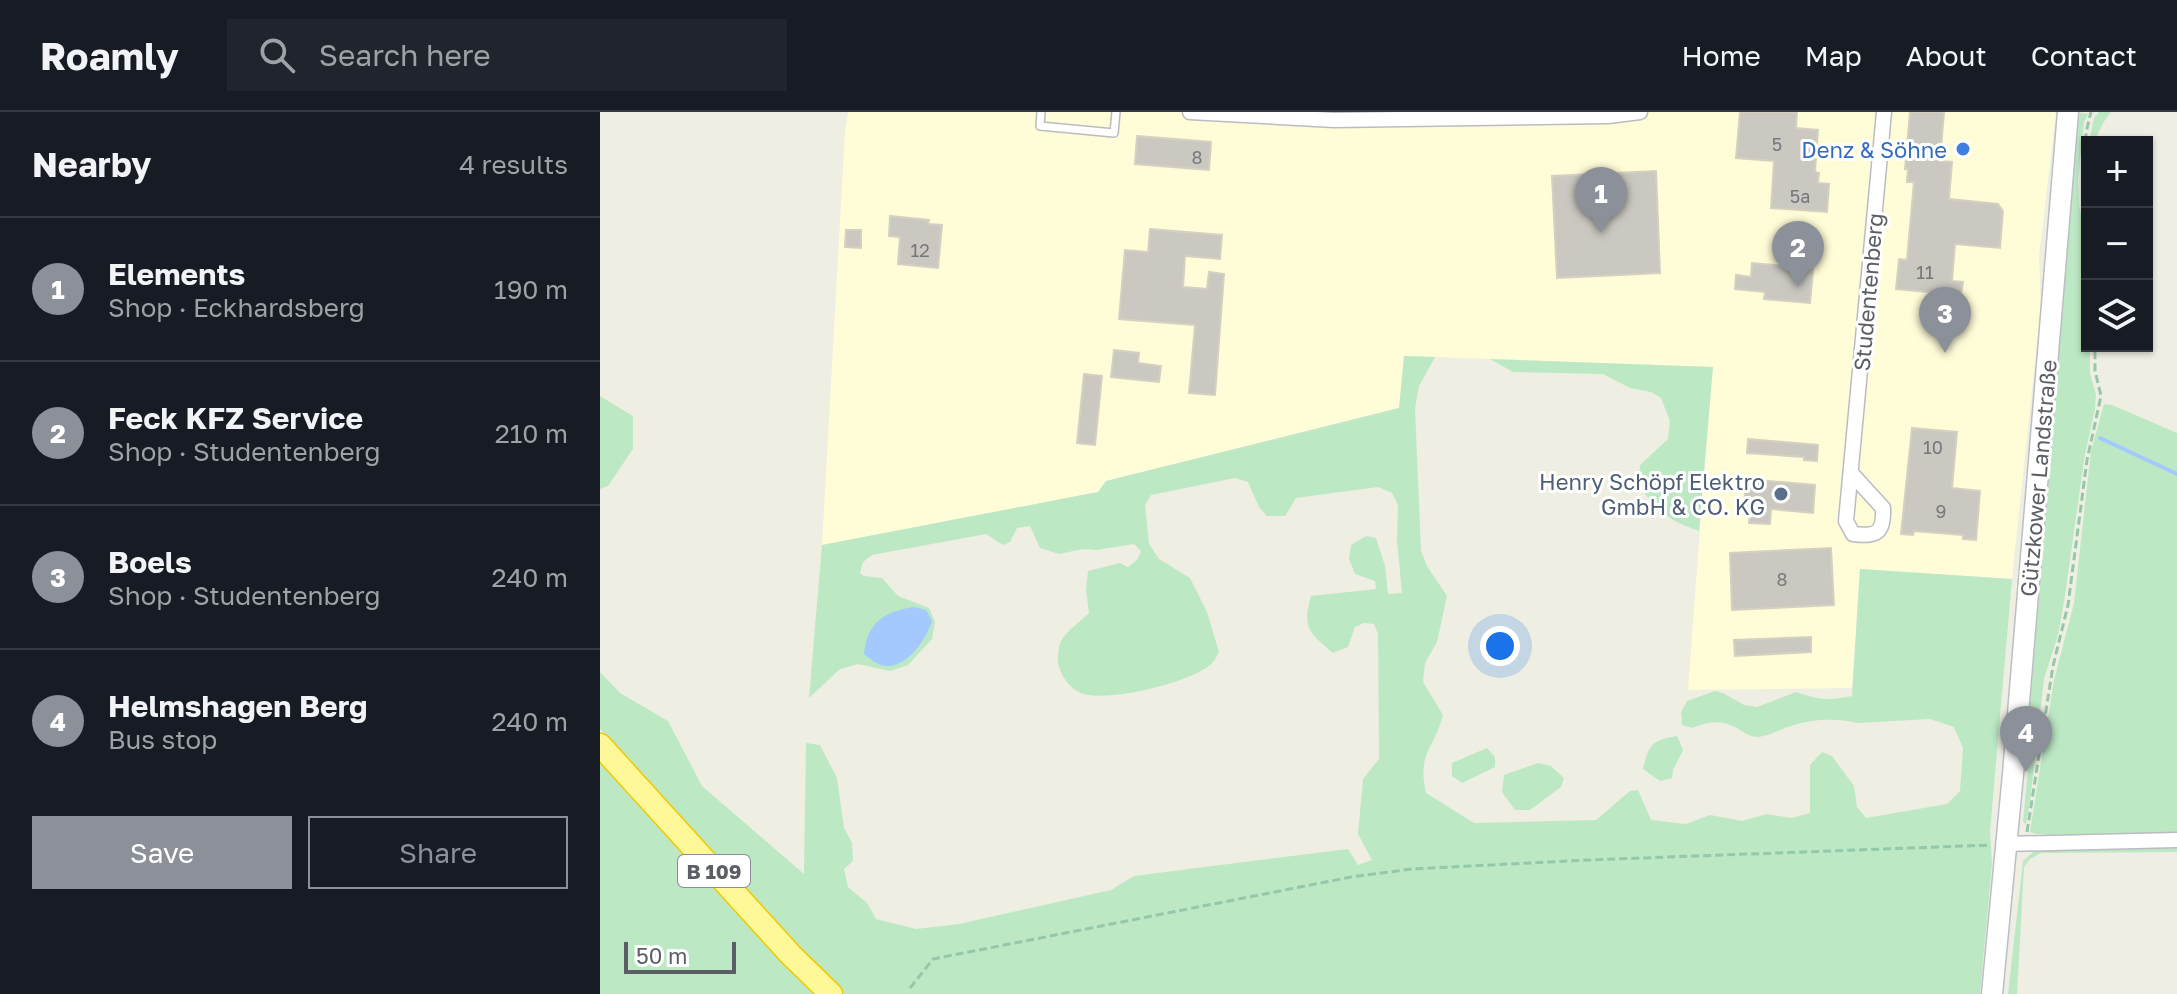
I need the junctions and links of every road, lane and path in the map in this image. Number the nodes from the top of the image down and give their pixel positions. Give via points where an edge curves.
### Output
1 (1041, 112) edge
2 (1116, 112) edge
3 (1190, 112) edge
4 (1640, 112) edge
5 (1884, 112) edge
6 (2068, 112) edge
7 (2091, 112) edge
8 (1439, 116) edge
9 (2086, 208) edge
10 (2095, 352) edge
11 (1851, 473) dead end
12 (600, 745) edge
13 (2177, 840) edge
14 (2015, 844) junction
15 (910, 988) dead end
16 (831, 994) edge
17 (1992, 994) edge

1 - 2 lane via 1040,126 1114,133
3 - 8 street via 1334,120
4 - 8 street
5 - 11 street, Studentenberg
6 - 14 main road, Gützkower Landstraße
7 - 9 path via 2084,152
10 - 14 path via 2101,396 2068,605
12 - 16 highway, B 109
13 - 14 street
14 - 15 path via 1412,869 933,959
14 - 17 main road, Gützkower Landstraße

